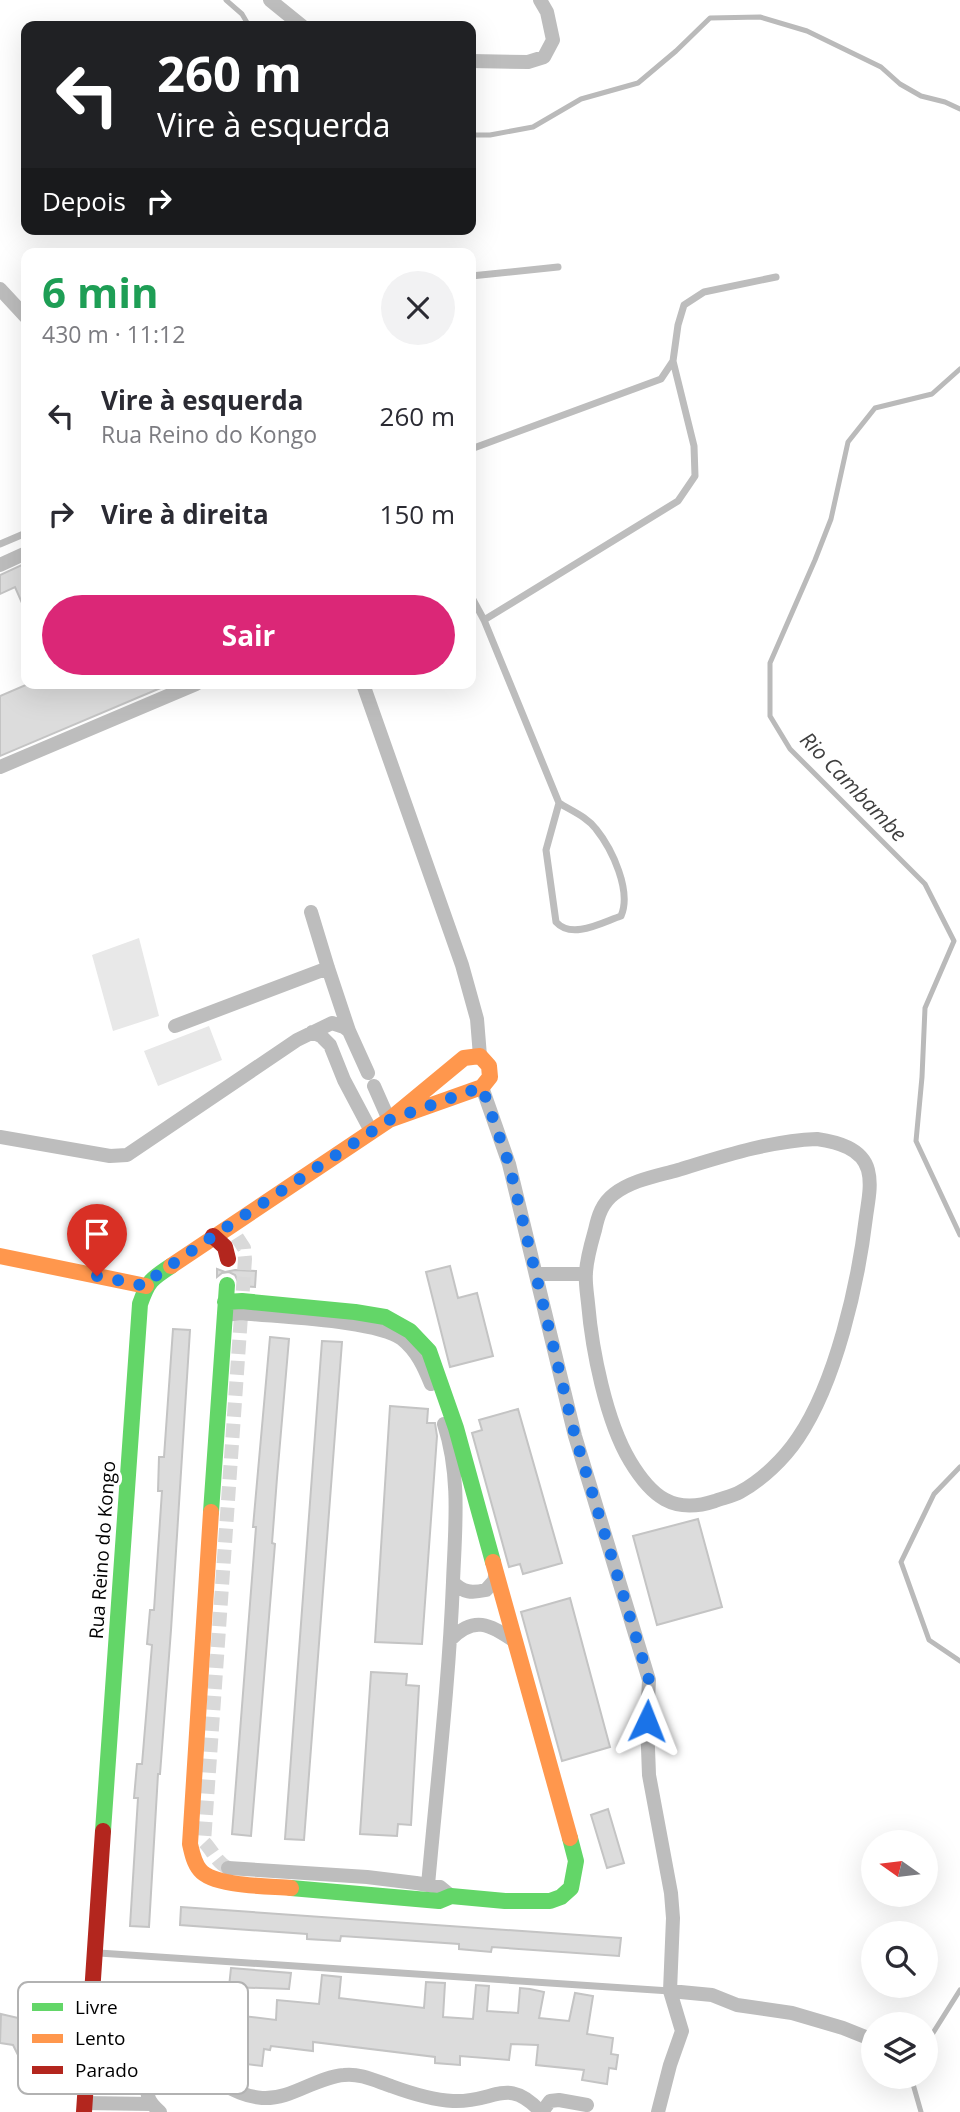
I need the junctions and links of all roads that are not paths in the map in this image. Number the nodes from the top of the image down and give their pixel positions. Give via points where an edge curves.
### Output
1 (270, 0) edge
2 (540, 0) edge
3 (296, 21) edge
4 (476, 61) edge
5 (558, 267) dead end
6 (476, 275) edge
7 (776, 277) dead end
8 (0, 289) edge
9 (21, 312) edge
10 (673, 361) junction
11 (476, 447) edge
12 (21, 535) edge
13 (0, 544) edge
14 (21, 556) edge
15 (0, 565) edge
16 (476, 605) edge
17 (484, 620) junction
18 (184, 689) edge
19 (365, 689) edge
20 (0, 767) edge
21 (559, 803) junction
22 (312, 912) dead end
23 (328, 968) junction
24 (175, 1026) dead end
25 (349, 1031) junction
26 (312, 1032) junction
27 (480, 1056) junction
28 (369, 1075) junction
29 (344, 1080) junction
30 (482, 1087) junction
31 (389, 1120) junction
32 (371, 1131) junction
33 (0, 1137) edge
34 (213, 1236) junction
35 (0, 1256) edge
36 (228, 1259) dead end
37 (536, 1273) junction
38 (586, 1274) junction
39 (227, 1285) dead end
40 (146, 1286) junction
41 (225, 1308) junction
42 (497, 1569) junction
43 (453, 1582) junction
44 (451, 1639) junction
45 (516, 1642) junction
46 (228, 1868) tunnel mouth
47 (428, 1885) junction
48 (451, 1896) junction
49 (94, 1953) junction
50 (92, 1982) edge
51 (670, 1991) junction
52 (861, 2035) edge
53 (248, 2094) edge
54 (431, 2105) edge
55 (587, 2105) dead end
56 (84, 2107) edge
57 (156, 2108) edge
58 (542, 2112) edge
59 (658, 2112) edge

1 - 3 street
2 - 4 street via 554,40 544,57 528,62
5 - 6 lane
7 - 10 lane via 704,292 684,305
8 - 9 street
10 - 11 lane via 661,379
10 - 17 lane via 694,446 695,476 678,501
12 - 13 lane
14 - 15 street
16 - 17 lane
17 - 21 lane
18 - 20 street
19 - 27 street via 462,965 477,1019
21 - 21 lane via 595,828 616,864 624,892 621,916 573,931 556,922 546,850
22 - 23 street
23 - 24 street
23 - 25 street
25 - 26 street via 332,1023
25 - 28 street
26 - 29 street via 330,1045
26 - 33 street via 127,1155
27 - 30 street via 489,1066 490,1077
27 - 31 street via 464,1058
28 - 29 street via 348,1074
28 - 31 street
29 - 32 street
30 - 31 street
30 - 37 street via 509,1164
31 - 32 street
32 - 34 street
34 - 36 street via 225,1247
34 - 40 street
35 - 40 street
37 - 38 street
37 - 51 street via 575,1436 649,1680 649,1775 673,1918
38 - 38 street via 600,1211 612,1195 630,1184 787,1140 837,1142 856,1152 868,1168 870,1189 862,1250 837,1351 819,1400 797,1439 769,1472 740,1493 698,1507 674,1505 648,1487 612,1423 591,1336
39 - 41 street
40 - 49 street, Rua Reino do Kongo via 138,1325
41 - 42 street via 242,1301 355,1312 385,1318 410,1331 429,1351 442,1386
41 - 43 street via 381,1329 401,1338 419,1357 447,1433 454,1469
41 - 48 street via 190,1844 193,1863 202,1874 229,1881 439,1901
42 - 43 street via 486,1590 473,1593
42 - 45 street
43 - 44 street
44 - 45 street via 468,1625 482,1624
44 - 47 street
45 - 48 street via 576,1861 571,1888 550,1900
46 - 47 street
47 - 48 street
49 - 50 street, Rua Reino do Kongo
49 - 51 lane
51 - 52 street via 712,1995 737,2005 792,2013
51 - 59 street via 682,2031
53 - 54 street via 262,2098 293,2093 346,2074 362,2076
54 - 58 street via 511,2092 529,2099
55 - 58 street via 550,2101
56 - 57 street

